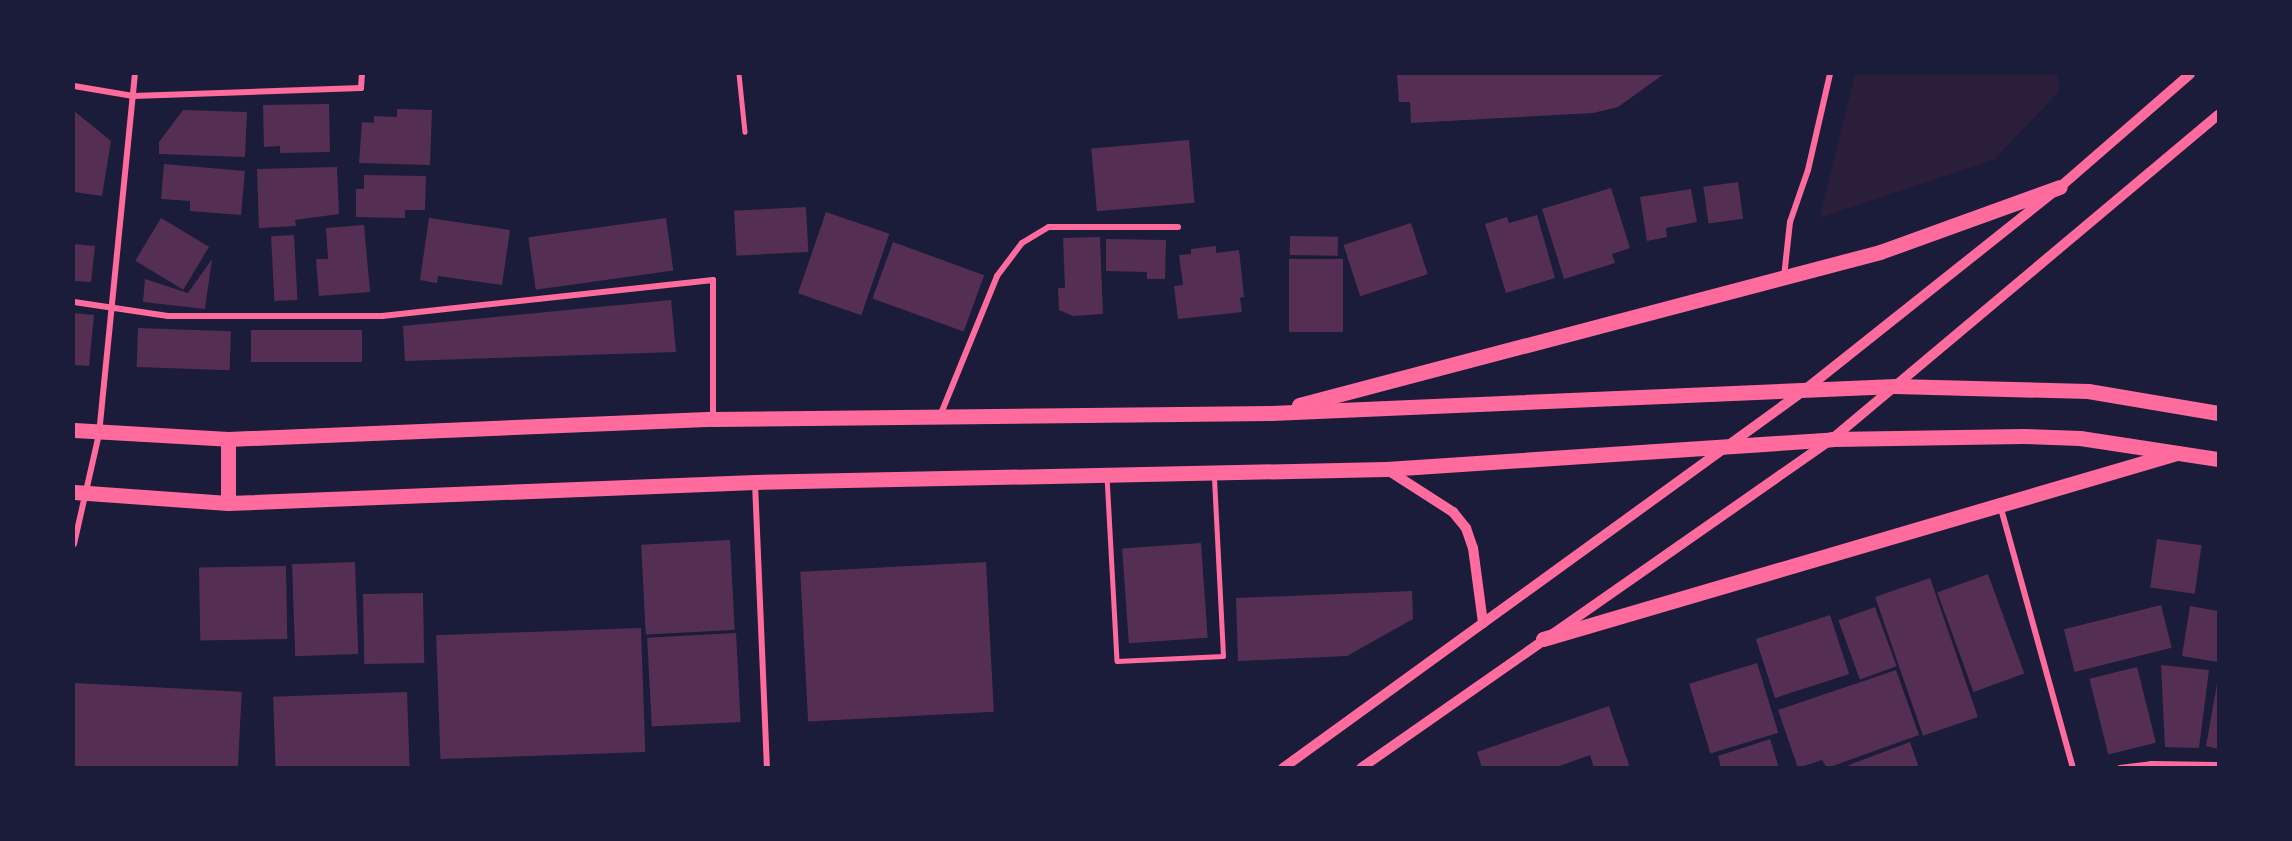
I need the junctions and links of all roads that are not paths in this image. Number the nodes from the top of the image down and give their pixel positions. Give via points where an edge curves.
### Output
1 (135, 74) edge
2 (362, 74) edge
3 (739, 74) edge
4 (1830, 74) edge
5 (2190, 74) edge
6 (74, 86) edge
7 (133, 96) junction
8 (2218, 115) edge
9 (745, 132) dead end
10 (2060, 187) junction
11 (1178, 227) dead end
12 (1784, 278) junction
13 (74, 302) edge
14 (111, 309) junction
15 (1895, 386) junction
16 (1806, 389) junction
17 (1271, 413) junction
18 (2218, 413) edge
19 (940, 416) junction
20 (713, 418) junction
21 (74, 430) edge
22 (99, 434) junction
23 (228, 439) junction
24 (1832, 439) junction
25 (1725, 449) junction
26 (2184, 451) junction
27 (2218, 459) edge
28 (1386, 470) junction
29 (1214, 472) junction
30 (1107, 474) junction
31 (755, 482) junction
32 (79, 493) edge
33 (228, 503) junction
34 (2000, 504) junction
35 (74, 544) edge
36 (1483, 623) junction
37 (1543, 639) junction
38 (2218, 765) edge
39 (767, 768) edge
40 (1283, 768) edge
41 (1360, 768) edge
42 (2073, 768) edge
43 (2120, 768) edge

1 - 7 street
2 - 7 street via 361,88
3 - 9 lane
4 - 12 street via 1808,170 1790,222
5 - 10 street
6 - 7 street
7 - 14 street
8 - 15 street
10 - 12 main road via 1880,252
10 - 16 street
11 - 19 street via 1049,227 1022,243 997,276
12 - 17 main road
13 - 14 street
14 - 20 street via 232,318 382,316 713,280
14 - 22 street
15 - 16 main road
15 - 18 main road via 2088,391
15 - 24 street
16 - 17 main road
16 - 25 street
17 - 19 main road
19 - 20 main road
20 - 23 main road
21 - 22 main road
22 - 23 main road
22 - 32 street
23 - 33 main road
24 - 25 main road
24 - 26 main road via 2023,435
24 - 37 street
25 - 28 main road
25 - 36 street
26 - 27 main road
26 - 34 main road
28 - 29 main road
28 - 36 street via 1453,512 1466,528 1473,548
29 - 30 main road
29 - 30 lane via 1223,656 1117,661
30 - 31 main road
31 - 33 main road
31 - 39 street
32 - 33 main road
32 - 35 street
34 - 37 main road
34 - 42 street
36 - 40 street
37 - 41 street
38 - 43 street via 2151,764

